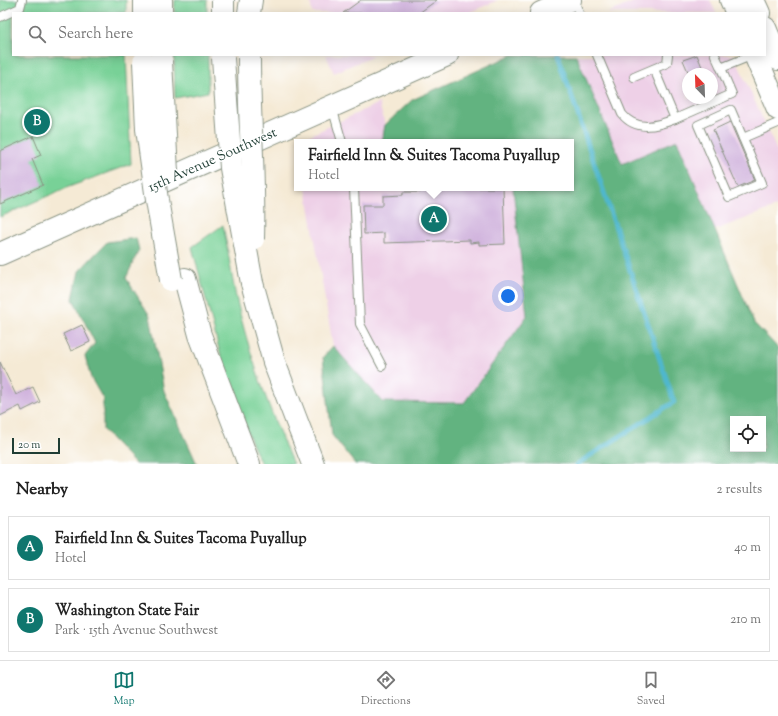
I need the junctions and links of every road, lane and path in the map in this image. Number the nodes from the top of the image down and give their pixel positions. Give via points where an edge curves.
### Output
1 (145, 0) edge
2 (161, 0) edge
3 (223, 0) edge
4 (251, 0) edge
5 (731, 0) edge
6 (753, 0) edge
7 (569, 3) edge
8 (21, 4) edge
9 (145, 12) edge
10 (161, 12) edge
11 (223, 12) edge
12 (249, 12) edge
13 (544, 12) edge
14 (737, 12) edge
15 (758, 12) edge
16 (0, 17) edge
17 (766, 30) edge
18 (223, 56) edge
19 (445, 56) edge
20 (597, 56) edge
21 (668, 56) edge
22 (715, 56) edge
23 (751, 56) edge
24 (754, 56) edge
25 (249, 57) edge
26 (153, 58) edge
27 (778, 59) edge
28 (721, 68) junction
29 (654, 69) junction
30 (634, 77) dead end
31 (332, 106) junction
32 (778, 109) edge
33 (676, 118) junction
34 (778, 123) edge
35 (743, 138) junction
36 (341, 139) edge
37 (354, 191) edge
38 (0, 254) edge
39 (178, 280) junction
40 (252, 283) junction
41 (382, 366) dead end
42 (235, 464) edge
43 (249, 464) edge
44 (314, 464) edge

1 - 9 main road
2 - 10 main road
3 - 11 main road
4 - 12 main road
5 - 14 main road
6 - 15 main road
7 - 13 main road
8 - 16 lane
17 - 27 main road
18 - 40 main road, bridge via 231,168
19 - 31 main road, 15th Avenue Southwest
20 - 33 lane via 626,119 633,124 654,126
21 - 29 lane via 667,63
22 - 28 lane
23 - 28 lane
24 - 32 main road
25 - 40 main road, bridge via 254,214
26 - 39 main road, bridge
28 - 33 lane via 732,94
29 - 30 lane
29 - 33 lane
31 - 36 lane
31 - 38 main road, 15th Avenue Southwest
34 - 35 lane
35 - 35 lane via 731,110 698,125 729,197 762,183
37 - 41 lane via 360,324
39 - 42 main road via 187,342 219,429
39 - 43 main road
40 - 44 main road via 274,362

